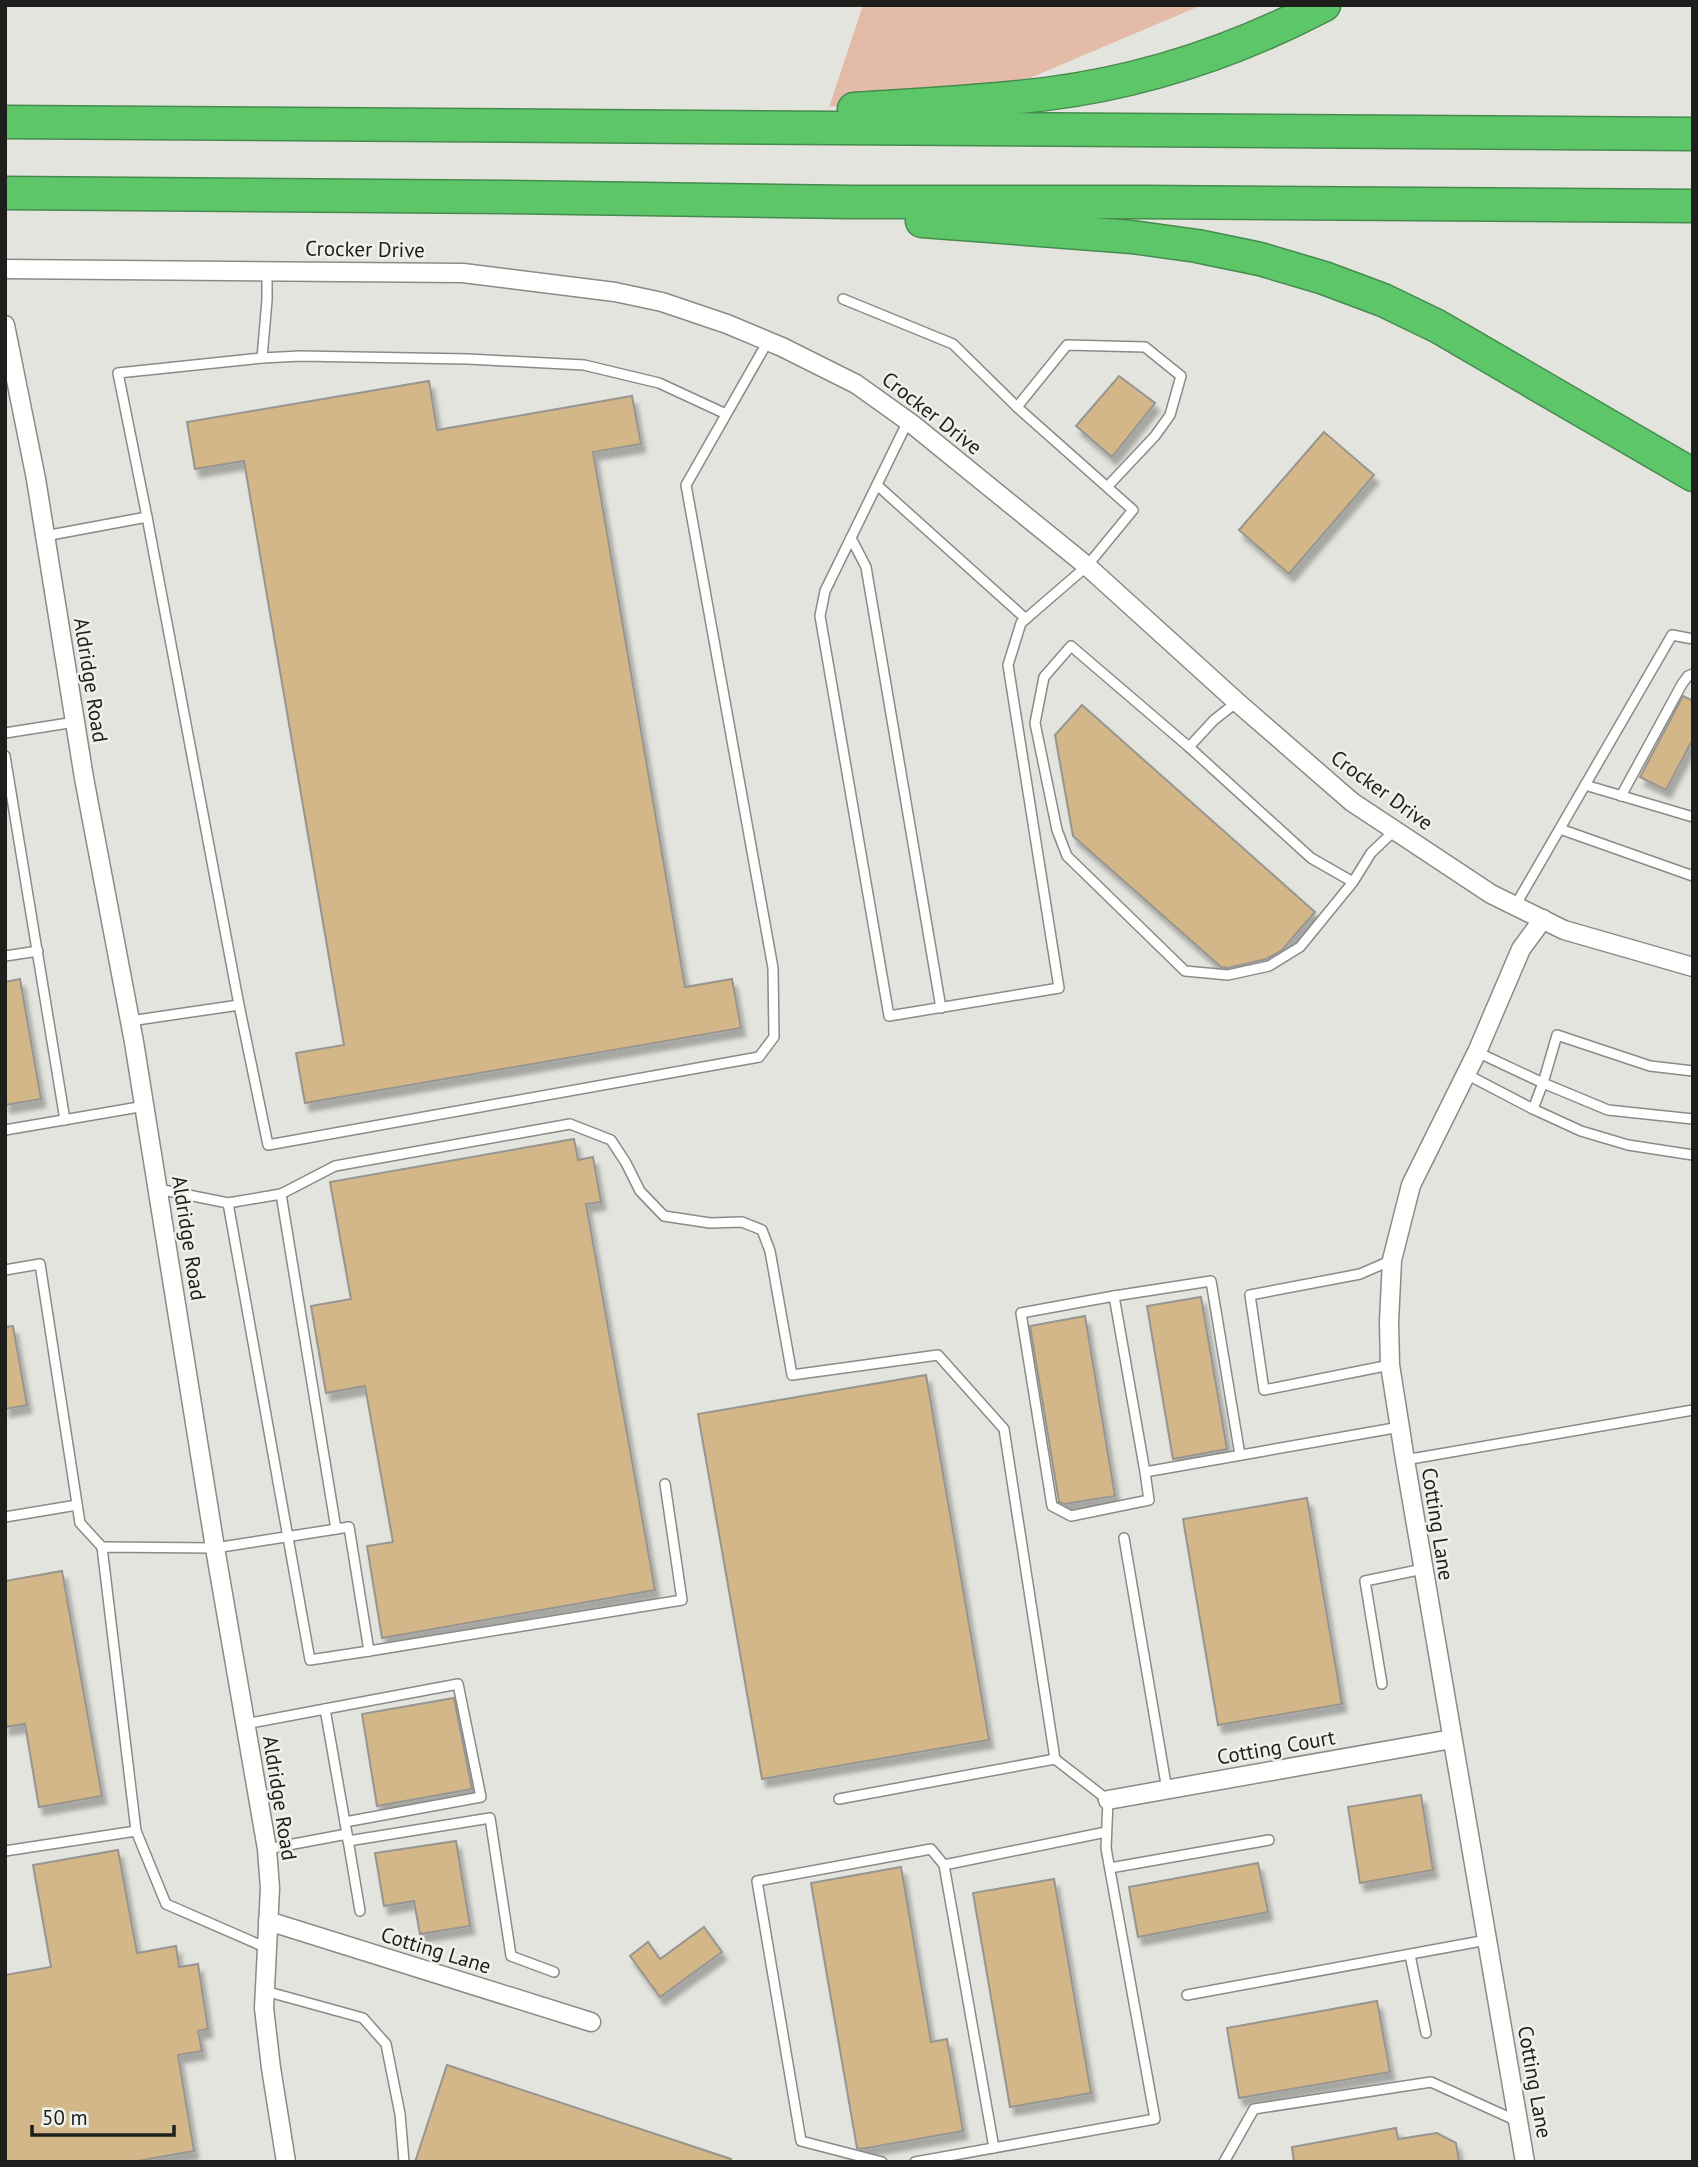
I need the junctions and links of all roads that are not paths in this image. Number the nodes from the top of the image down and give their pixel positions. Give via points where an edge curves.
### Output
1 (1324, 5) edge
2 (5, 122) edge
3 (577, 126) junction
4 (1693, 134) edge
5 (5, 193) edge
6 (850, 202) junction
7 (1693, 206) edge
8 (5, 268) edge
9 (267, 271) junction
10 (843, 299) dead end
11 (5, 326) edge
12 (768, 341) junction
13 (262, 358) junction
14 (1017, 407) junction
15 (726, 414) junction
16 (908, 421) junction
17 (1693, 475) edge
18 (877, 485) junction
19 (1107, 486) junction
20 (147, 517) junction
21 (45, 536) junction
22 (851, 538) junction
23 (1087, 566) junction
24 (1026, 619) junction
25 (1693, 639) edge
26 (1693, 674) edge
27 (1237, 702) junction
28 (75, 722) junction
29 (5, 733) edge
30 (1189, 747) junction
31 (5, 755) edge
32 (1585, 785) junction
33 (1621, 796) junction
34 (1693, 817) edge
35 (1560, 829) junction
36 (1395, 830) junction
37 (1693, 876) edge
38 (1353, 882) junction
39 (1515, 906) junction
40 (1543, 919) junction
41 (37, 951) junction
42 (5, 956) edge
43 (1692, 966) edge
44 (239, 1005) junction
45 (940, 1007) junction
46 (130, 1021) junction
47 (1477, 1052) junction
48 (1693, 1071) edge
49 (1466, 1074) junction
50 (1543, 1083) junction
51 (145, 1106) junction
52 (1533, 1109) junction
53 (1693, 1119) edge
54 (65, 1120) junction
55 (5, 1130) edge
56 (1693, 1155) edge
57 (158, 1189) junction
58 (281, 1194) junction
59 (228, 1203) junction
60 (1392, 1260) junction
61 (5, 1270) edge
62 (1114, 1296) junction
63 (1390, 1365) junction
64 (1693, 1410) edge
65 (1400, 1427) junction
66 (1240, 1455) junction
67 (1405, 1460) junction
68 (1145, 1472) junction
69 (665, 1484) dead end
70 (77, 1505) junction
71 (5, 1517) edge
72 (336, 1529) junction
73 (289, 1536) junction
74 (1124, 1538) dead end
75 (102, 1547) junction
76 (215, 1548) junction
77 (1423, 1569) junction
78 (369, 1651) junction
79 (1382, 1685) dead end
80 (325, 1709) junction
81 (246, 1724) junction
82 (1452, 1739) junction
83 (1055, 1759) junction
84 (1167, 1790) junction
85 (839, 1798) dead end
86 (1108, 1800) junction
87 (345, 1822) junction
88 (136, 1831) junction
89 (1106, 1832) junction
90 (348, 1837) junction
91 (1269, 1840) dead end
92 (267, 1849) junction
93 (5, 1851) edge
94 (944, 1865) junction
95 (1110, 1868) junction
96 (360, 1911) dead end
97 (268, 1921) junction
98 (1488, 1941) junction
99 (267, 1948) junction
100 (1410, 1955) junction
101 (554, 1972) dead end
102 (265, 1991) junction
103 (1187, 1995) dead end
104 (591, 2022) dead end
105 (1426, 2033) dead end
106 (1518, 2121) junction
107 (994, 2147) junction
108 (286, 2162) edge
109 (404, 2162) edge
110 (882, 2162) edge
111 (915, 2162) edge
112 (1224, 2162) edge
113 (1525, 2162) edge

1 - 3 highway via 1237,45 1168,68 1049,94
2 - 3 highway
3 - 4 highway
5 - 6 highway
6 - 7 highway
6 - 17 highway via 919,220 1197,246 1324,278 1437,326
8 - 9 street, Crocker Drive
9 - 12 street, Crocker Drive via 463,273 615,292 688,311
9 - 13 lane
10 - 14 lane via 953,344
11 - 21 street, Aldridge Road
12 - 15 lane
12 - 16 street, Crocker Drive via 856,384
13 - 15 lane via 584,365 659,383
13 - 20 lane via 118,373
14 - 19 lane
14 - 19 lane via 1067,345 1145,347 1181,376 1170,415
15 - 44 lane via 685,485 773,968 774,1037 759,1057 268,1145
16 - 18 lane
16 - 23 street, Crocker Drive
18 - 22 lane
18 - 24 lane
19 - 23 lane via 1133,510
20 - 21 lane
20 - 44 lane
21 - 28 street, Aldridge Road
22 - 45 lane via 866,566
22 - 45 lane via 825,591 820,616 889,1016
23 - 24 lane
23 - 27 street, Crocker Drive
24 - 45 lane via 1008,665 1059,988
25 - 32 lane via 1672,635
26 - 33 lane via 1682,684
27 - 30 lane
27 - 36 street, Crocker Drive via 1352,802
28 - 29 lane
28 - 46 street, Aldridge Road
30 - 38 lane via 1311,858
30 - 38 lane via 1072,646 1044,677 1035,723 1057,830 1067,856 1185,971 1228,975 1269,966 1300,947
31 - 41 lane
32 - 33 lane
32 - 35 lane
33 - 34 lane
35 - 37 lane
35 - 39 lane
36 - 38 lane via 1371,853
36 - 39 street, Crocker Drive
39 - 40 street, Crocker Drive
40 - 43 street, Crocker Drive via 1564,930
40 - 47 street, Cotting Lane via 1521,949
41 - 42 lane
41 - 54 lane
44 - 46 lane
46 - 51 street, Aldridge Road
47 - 49 street, Cotting Lane
47 - 50 lane
48 - 50 lane via 1650,1066 1557,1035
49 - 52 lane
49 - 60 street, Cotting Lane via 1411,1185
50 - 52 lane
50 - 53 lane via 1608,1110
51 - 54 lane
51 - 57 street, Aldridge Road
52 - 56 lane via 1581,1131 1628,1145
54 - 55 lane
57 - 59 lane
57 - 76 street, Aldridge Road
58 - 59 lane
58 - 72 lane
58 - 83 lane via 335,1166 570,1124 611,1140 640,1191 664,1216 742,1222 762,1230 770,1251 792,1375 938,1355 1004,1429
59 - 73 lane
60 - 63 street, Cotting Lane
60 - 63 lane via 1360,1274 1250,1295 1264,1390
61 - 70 lane via 40,1264
62 - 66 lane via 1211,1281
62 - 68 lane
62 - 68 lane via 1021,1313 1052,1506 1071,1516 1149,1500
63 - 65 street, Cotting Lane
64 - 67 lane
65 - 66 lane
65 - 67 street, Cotting Lane
66 - 68 lane
67 - 77 street, Cotting Lane
69 - 78 lane via 682,1600
70 - 71 lane
70 - 75 lane via 80,1523
72 - 73 lane
72 - 78 lane via 349,1527
73 - 76 lane
73 - 78 lane via 310,1660
74 - 84 lane
75 - 76 lane
75 - 88 lane
76 - 81 street, Aldridge Road
77 - 79 lane via 1365,1581
77 - 82 street, Cotting Lane
80 - 81 lane
80 - 87 lane
80 - 87 lane via 458,1684 481,1797
81 - 92 street, Aldridge Road
82 - 84 street, Cotting Court
82 - 98 street, Cotting Lane
83 - 85 lane
83 - 86 lane
84 - 86 street, Cotting Court
86 - 89 lane
87 - 90 lane
88 - 93 lane
88 - 99 lane via 166,1904
89 - 94 lane
89 - 95 lane
90 - 92 lane
90 - 96 lane
90 - 101 lane via 490,1818 511,1956
91 - 95 lane
92 - 97 street, Aldridge Road
94 - 107 lane
94 - 110 lane via 931,1849 757,1881 801,2141
95 - 107 lane via 1155,2119
97 - 99 street, Aldridge Road
97 - 104 street, Cotting Lane
98 - 100 lane
98 - 106 street, Cotting Lane
99 - 102 street, Aldridge Road
100 - 103 lane
100 - 105 lane
102 - 108 street, Aldridge Road via 269,2056
102 - 109 lane via 362,2018 386,2044
106 - 112 lane via 1431,2082 1254,2109
106 - 113 street, Cotting Lane
107 - 111 lane

